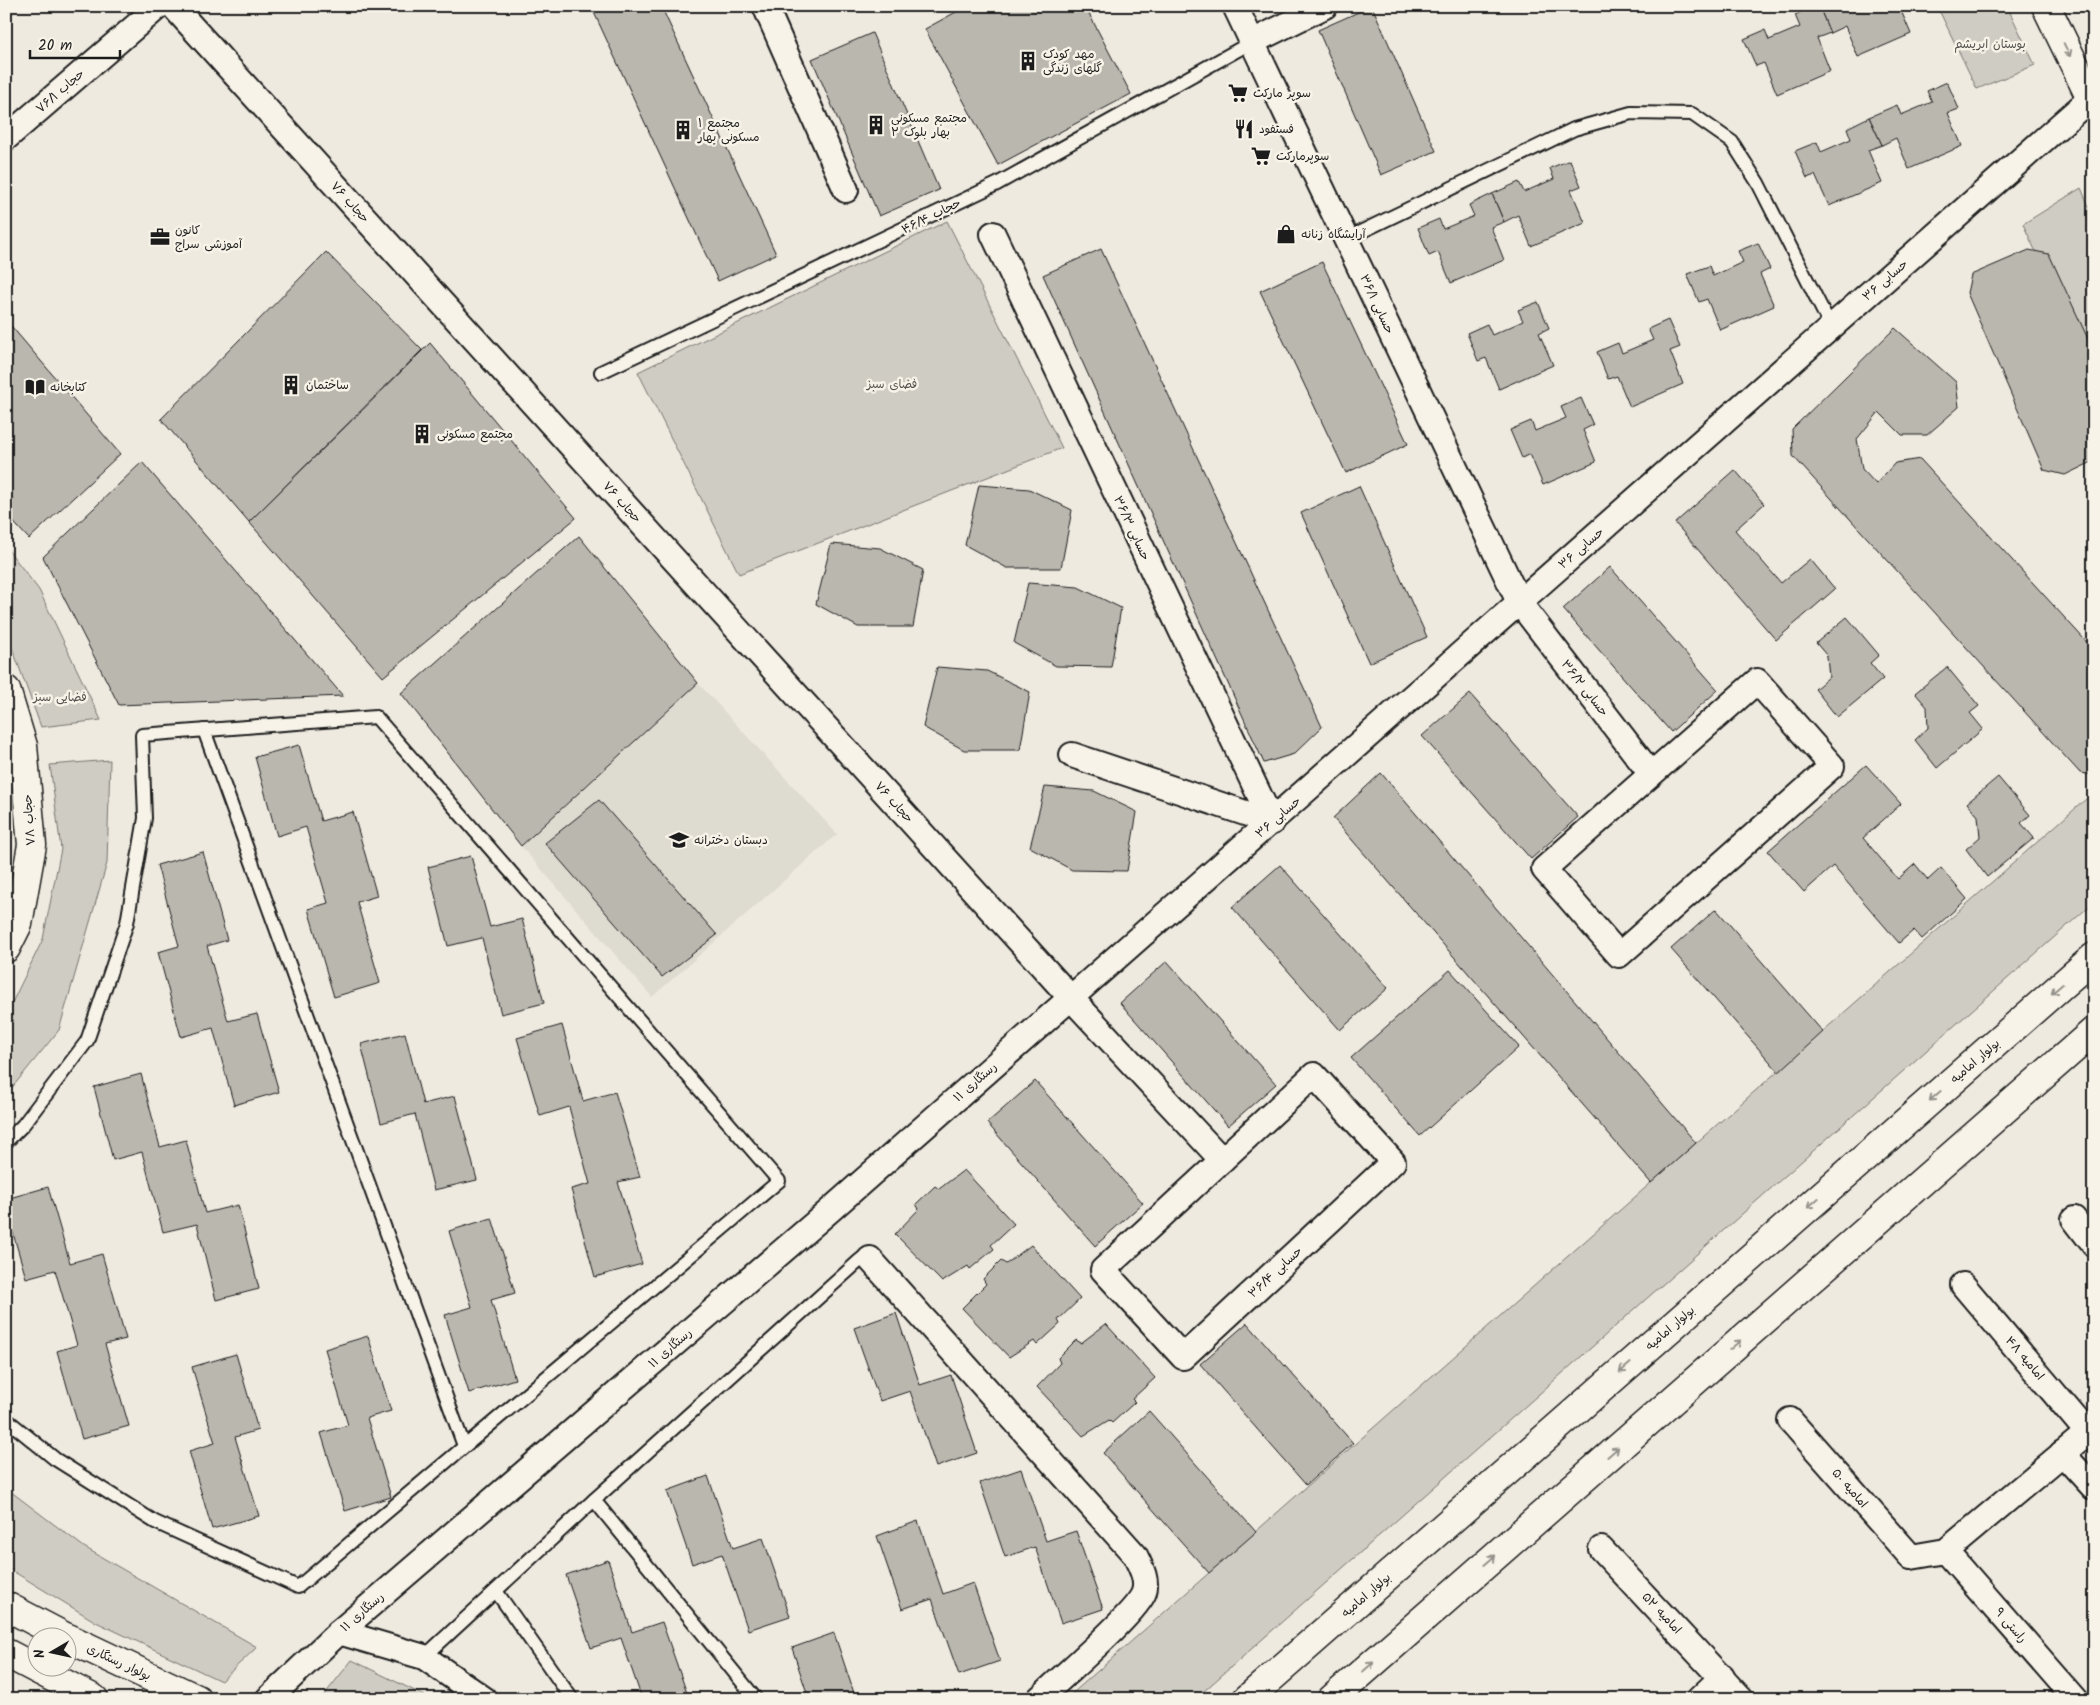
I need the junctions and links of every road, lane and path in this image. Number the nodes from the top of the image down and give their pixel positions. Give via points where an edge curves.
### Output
1 (159, 6) edge
2 (173, 6) edge
3 (765, 6) edge
4 (1235, 6) edge
5 (1325, 6) edge
6 (2046, 6) edge
7 (1252, 42) junction
8 (2092, 102) edge
9 (6, 138) edge
10 (846, 190) dead end
11 (993, 234) dead end
12 (1346, 239) junction
13 (1831, 327) junction
14 (601, 372) dead end
15 (1519, 602) junction
16 (6, 690) edge
17 (204, 730) junction
18 (1072, 755) dead end
19 (1651, 774) junction
20 (1272, 822) junction
21 (6, 948) edge
22 (2094, 957) edge
23 (1071, 998) junction
24 (2094, 1031) edge
25 (6, 1142) edge
26 (1222, 1160) junction
27 (2074, 1220) dead end
28 (2094, 1245) edge
29 (870, 1259) joint
30 (1963, 1285) dead end
31 (6, 1419) edge
32 (1790, 1420) dead end
33 (2091, 1429) edge
34 (464, 1446) junction
35 (2062, 1453) junction
36 (2094, 1488) edge
37 (594, 1500) junction
38 (1601, 1549) dead end
39 (1946, 1551) junction
40 (496, 1591) junction
41 (6, 1606) edge
42 (48, 1628) edge
43 (340, 1632) junction
44 (78, 1643) edge
45 (6, 1653) edge
46 (424, 1657) junction
47 (1722, 1677) junction
48 (94, 1699) edge
49 (197, 1699) edge
50 (268, 1699) edge
51 (484, 1699) edge
52 (572, 1699) edge
53 (756, 1699) edge
54 (1039, 1699) edge
55 (1247, 1699) edge
56 (1332, 1699) edge
57 (1699, 1699) edge
58 (1741, 1699) edge
59 (2075, 1699) edge

1 - 9 street, حجاب ۷۶/۱
2 - 23 street, حجاب ۷۶
3 - 10 street
4 - 7 street, حسابی ۳۶/۱
5 - 7 street
6 -> 8 main road
7 - 12 street, حسابی ۳۶/۱
7 - 14 lane, حجاب ۴۶/۴ via 997,184
8 - 13 street, حسابی ۳۶
11 - 20 street, حسابی ۳۶/۳
12 - 13 lane via 1574,129 1631,113 1692,114 1732,142 1758,183
12 - 15 street, حسابی ۳۶/۱
13 - 15 street, حسابی ۳۶
15 - 19 street, حسابی ۳۶/۲
15 - 20 street, حسابی ۳۶
16 - 21 main road, حجاب ۷۸ via 23,746 32,845 18,924
17 - 25 lane via 142,735 145,818 127,923 87,1042 23,1125
17 - 34 lane
17 - 34 lane via 376,717 778,1181
18 - 20 street
19 - 19 street via 1544,869 1619,954 1832,766 1757,681
20 - 23 street, حسابی ۳۶
22 -> 55 main road, بولوار امامیه
23 - 26 street
23 - 43 street, رستگاری ۱۱
56 -> 24 main road
26 - 26 street, حسابی ۳۶/۴ via 1314,1075 1394,1162 1183,1357 1103,1270
27 - 28 street
29 - 37 lane via 864,1257 859,1260
29 - 54 street via 1136,1555 1144,1574 1144,1592 1124,1618
30 - 33 street, امامیه ۴۸
31 - 34 lane via 55,1459 155,1522 298,1587
32 - 39 street, امامیه ۵۰ via 1911,1557
33 - 35 street
35 - 36 street
35 - 39 street
37 - 40 lane
37 - 53 lane
38 - 47 street, امامیه ۵۲
39 - 59 street, راستی ۹
40 - 46 lane
40 - 52 lane
41 - 42 main road, بولوار رستگاری
43 - 46 street
43 - 50 street, رستگاری ۱۱
44 - 49 main road, بولوار رستگاری
45 - 48 main road
46 - 51 street
47 - 57 street
47 - 58 street, امامیه ۵۲

